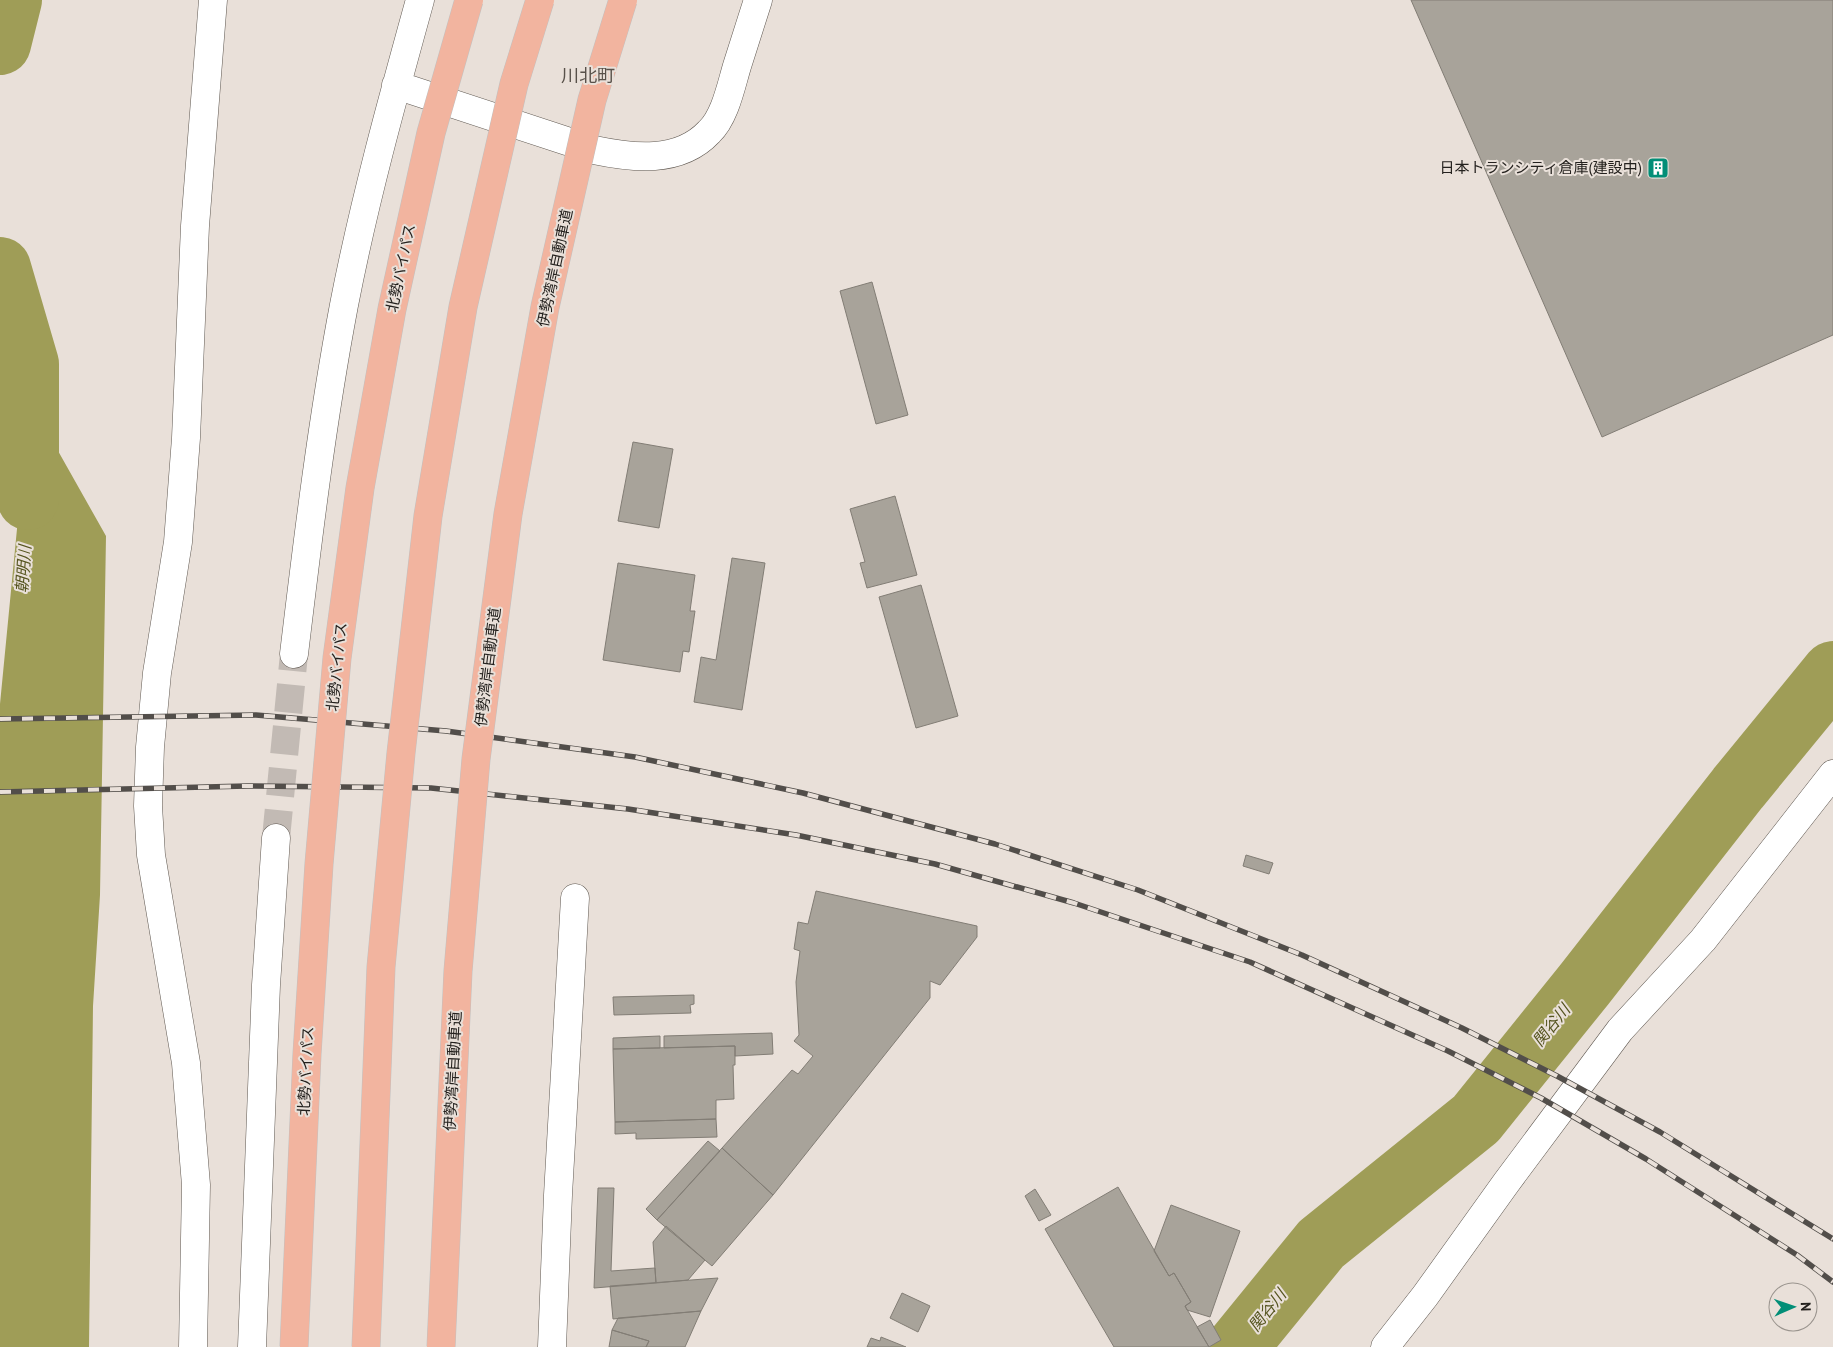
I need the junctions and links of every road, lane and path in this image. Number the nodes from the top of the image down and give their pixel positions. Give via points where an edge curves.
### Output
1 (213, 0) edge
2 (420, 0) edge
3 (469, 0) edge
4 (540, 0) edge
5 (623, 0) edge
6 (758, 0) edge
7 (396, 85) junction
8 (294, 654) tunnel mouth
9 (1833, 774) edge
10 (276, 838) tunnel mouth
11 (575, 898) dead end
12 (193, 1347) edge
13 (252, 1347) edge
14 (294, 1347) edge
15 (366, 1347) edge
16 (441, 1347) edge
17 (552, 1347) edge
18 (1385, 1347) edge

1 - 12 street via 195,226 178,542 157,673 149,796 151,855 188,1082 196,1185
2 - 7 street
3 - 14 highway, 北勢バイパス, bridge via 431,133 392,309 360,488 337,658 307,1054
4 - 15 highway, bridge via 514,84 463,307 428,516 381,967
5 - 16 highway, 伊勢湾岸自動車道, bridge via 592,100 545,307 508,514 476,760 459,961
6 - 7 street via 724,108 710,132 687,148 659,156 625,156 594,150
7 - 8 street via 344,304 324,421
9 - 18 street via 1703,940 1620,1030
10 - 13 street via 266,985
11 - 17 street

